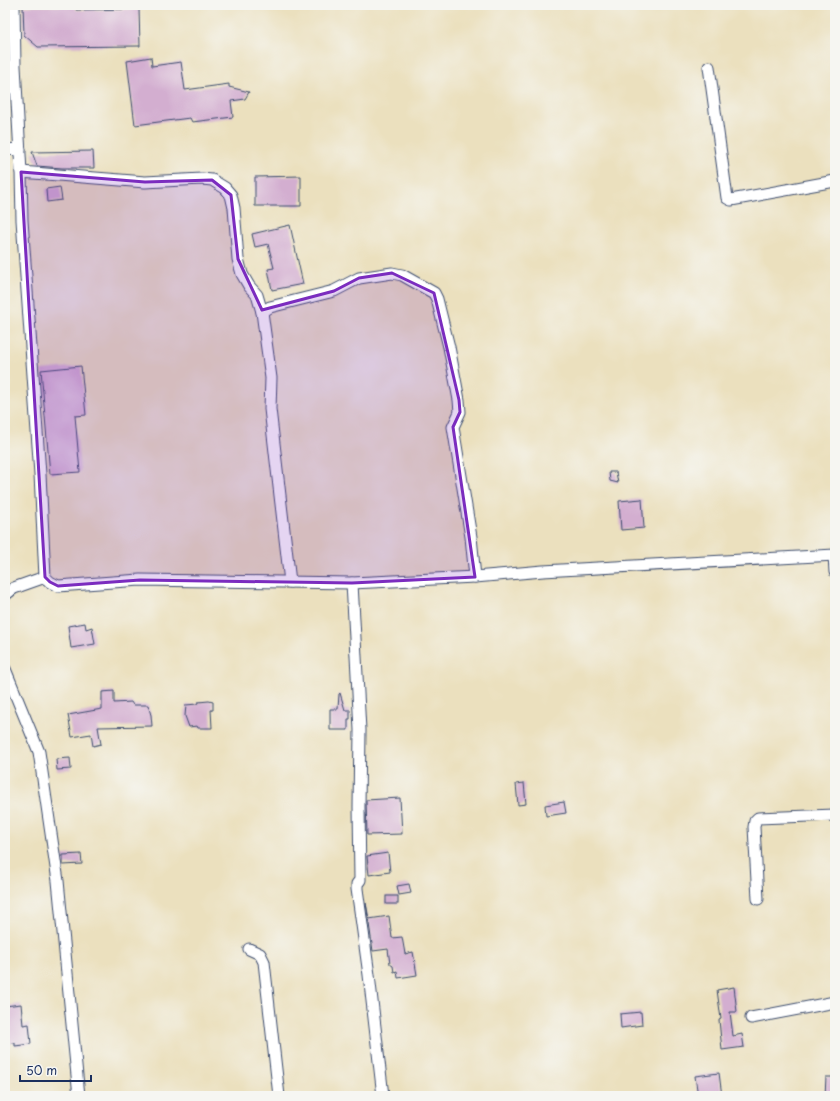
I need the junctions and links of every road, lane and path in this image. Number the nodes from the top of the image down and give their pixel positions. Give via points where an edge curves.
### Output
1 (14, 5) edge
2 (709, 67) dead end
3 (5, 150) edge
4 (20, 150) junction
5 (21, 172) junction
6 (835, 181) edge
7 (262, 312) junction
8 (834, 555) edge
9 (835, 572) edge
10 (45, 577) junction
11 (475, 577) junction
12 (290, 582) junction
13 (352, 583) junction
14 (5, 594) edge
15 (5, 669) edge
16 (835, 815) edge
17 (758, 900) dead end
18 (249, 949) dead end
19 (835, 1002) edge
20 (751, 1018) dead end
21 (79, 1096) edge
22 (279, 1096) edge
23 (383, 1096) edge

1 - 4 street
2 - 6 street via 727,198 731,200
3 - 4 street
4 - 5 street
5 - 7 street via 145,182 212,180 231,195 238,260 242,274 257,295
5 - 10 street
7 - 11 street via 270,307 334,291 359,278 392,273 402,275 434,293 449,347 459,400 460,412 454,427
7 - 12 street via 272,378 270,410
8 - 9 street
8 - 11 street
10 - 12 street via 58,586 140,580
10 - 14 street via 14,588
11 - 13 street
12 - 13 street
13 - 23 street via 360,730 360,880 357,889
15 - 21 street via 39,752 58,881
16 - 17 street via 758,818 755,821
18 - 22 street via 260,954 264,962
19 - 20 street

